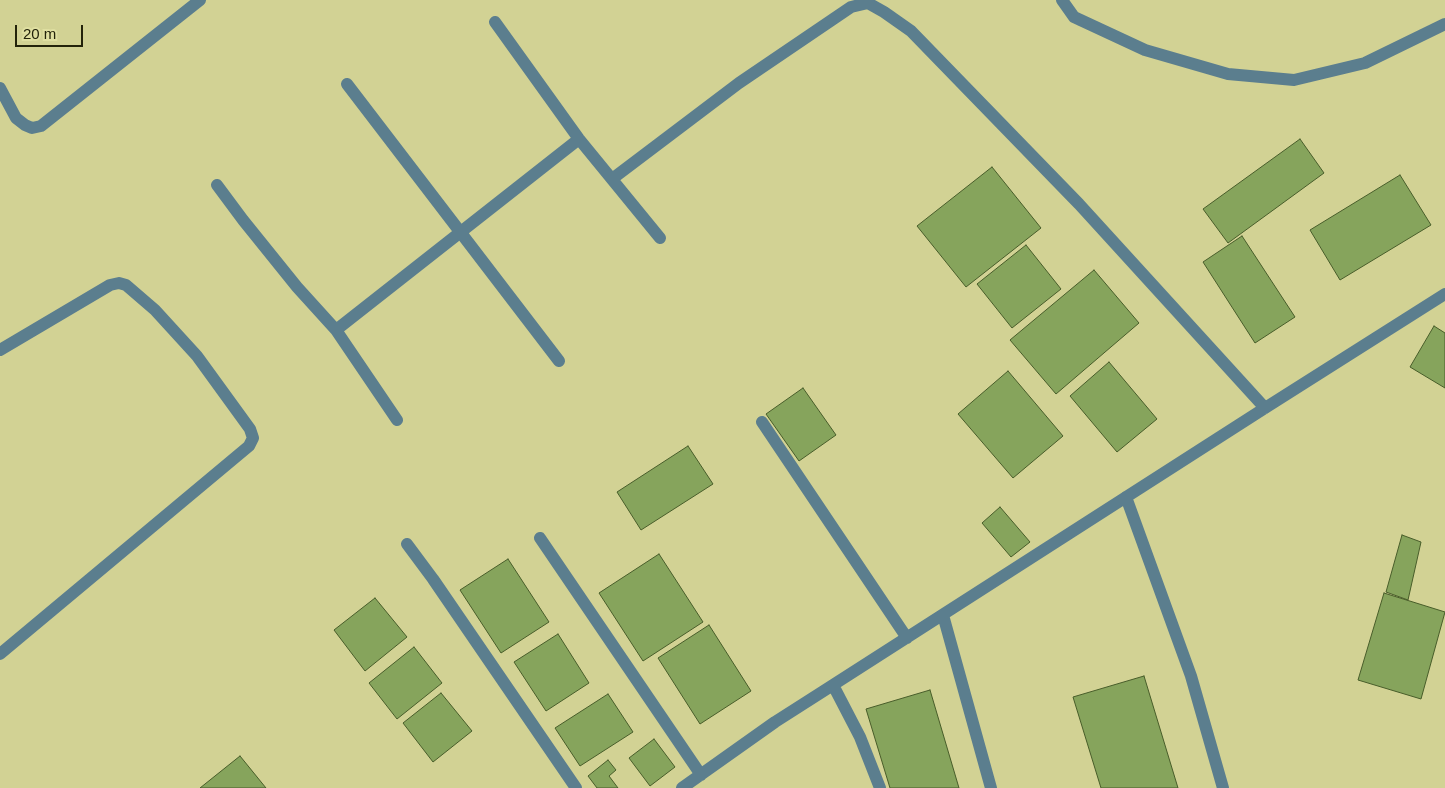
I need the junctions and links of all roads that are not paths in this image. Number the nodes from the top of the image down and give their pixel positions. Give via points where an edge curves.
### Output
1 (200, 0) edge
2 (1062, 0) edge
3 (496, 22) dead end
4 (1445, 24) edge
5 (347, 84) dead end
6 (0, 88) edge
7 (579, 139) junction
8 (612, 179) junction
9 (217, 185) dead end
10 (461, 231) junction
11 (660, 238) dead end
12 (1445, 294) edge
13 (336, 330) junction
14 (0, 350) edge
15 (559, 361) dead end
16 (1265, 408) junction
17 (397, 420) dead end
18 (762, 422) dead end
19 (1126, 497) junction
20 (540, 538) dead end
21 (407, 544) dead end
22 (943, 615) junction
23 (907, 638) junction
24 (0, 654) edge
25 (833, 685) junction
26 (701, 775) junction
27 (576, 788) edge
28 (682, 788) edge
29 (880, 788) edge
30 (991, 788) edge
31 (1223, 788) edge

1 - 6 street via 41,126 32,128 16,118
2 - 4 street via 1074,17 1145,50 1228,74 1294,80 1365,63
3 - 7 street
5 - 10 street
7 - 8 street
7 - 10 street
8 - 11 street
8 - 16 street via 747,77 851,7 868,3 911,31 1079,204
9 - 13 street
10 - 13 street
10 - 15 street
12 - 16 street
13 - 17 street
14 - 24 street via 110,285 126,285 155,310 197,356 253,438 249,446
16 - 19 street
18 - 23 street
19 - 22 street
19 - 31 street via 1191,676
20 - 26 street
21 - 27 street
22 - 23 street
22 - 30 street
23 - 25 street
25 - 26 street
25 - 29 street via 860,737
26 - 28 street

